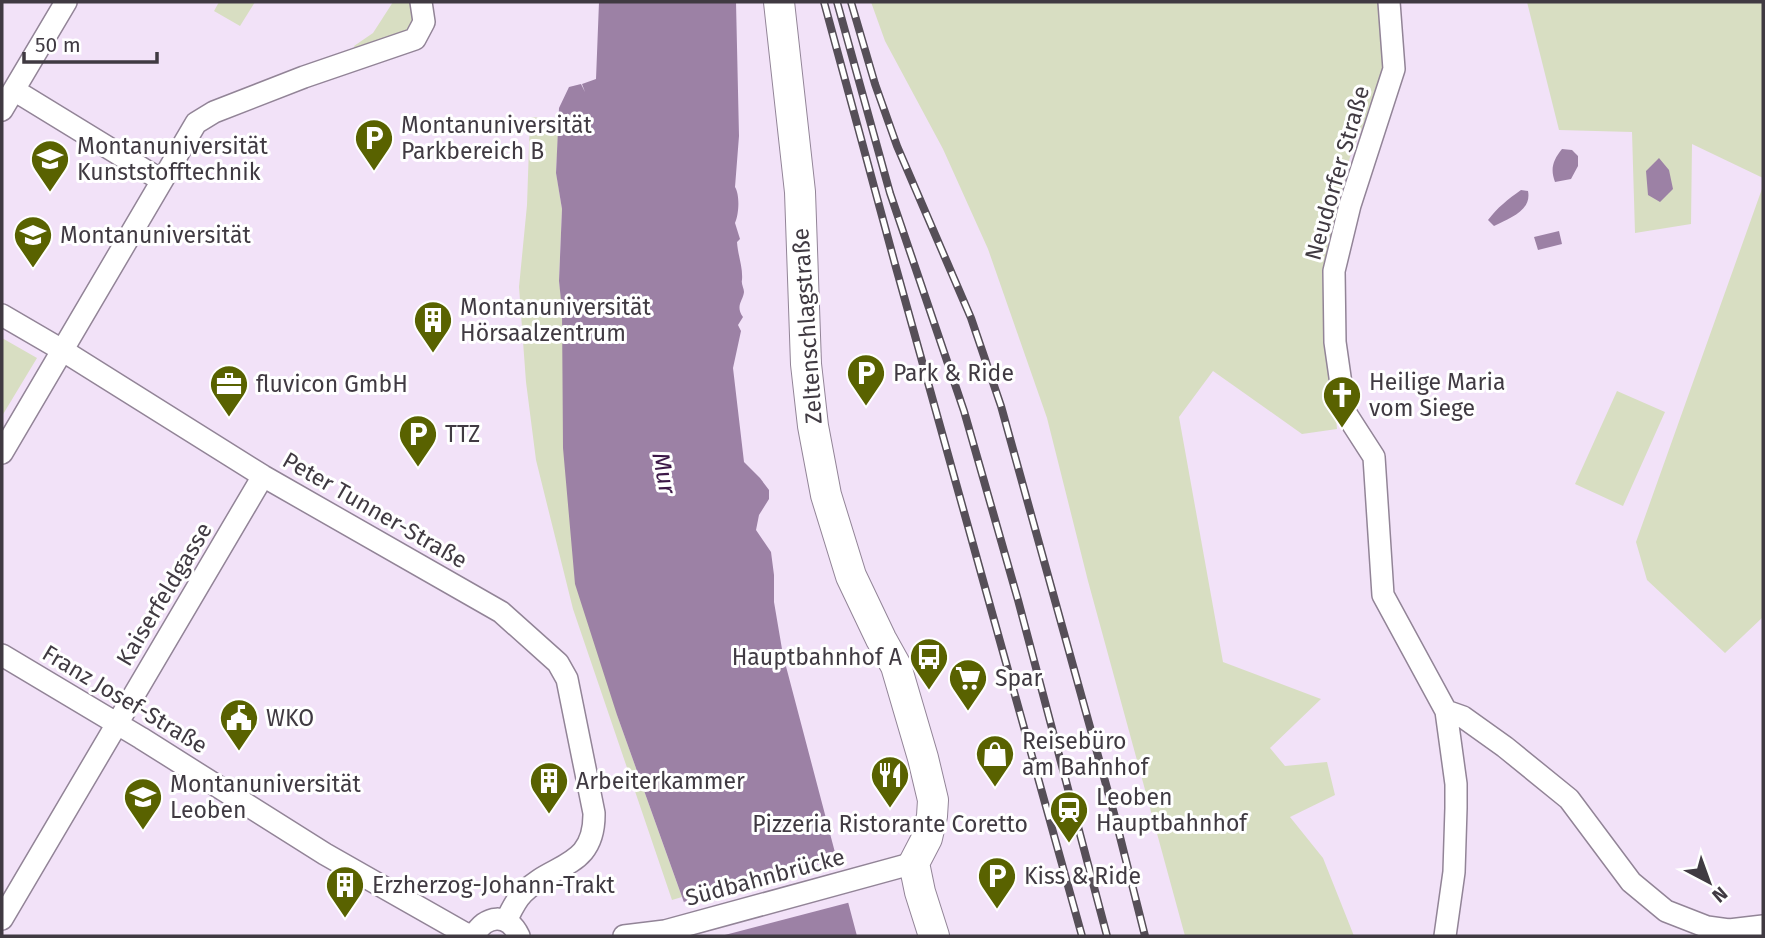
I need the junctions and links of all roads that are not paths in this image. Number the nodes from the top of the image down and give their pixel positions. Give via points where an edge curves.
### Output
1 (66, 2) edge
2 (421, 2) edge
3 (779, 2) edge
4 (1389, 2) edge
5 (14, 90) junction
6 (2, 110) edge
7 (161, 180) junction
8 (2, 315) edge
9 (62, 350) junction
10 (2, 453) edge
11 (263, 476) junction
12 (2, 655) edge
13 (1446, 711) junction
14 (118, 724) junction
15 (914, 863) junction
16 (2, 919) edge
17 (1763, 926) edge
18 (512, 928) edge
19 (671, 931) edge
20 (474, 936) edge
21 (624, 936) edge
22 (934, 936) edge
23 (1445, 936) edge

1 - 5 street
2 - 7 street via 424,22 415,39 349,71 204,117 189,132
3 - 15 main road, Zeltenschlagstraße via 800,192 806,365 813,426 826,495 851,576 904,685 933,800 927,838
4 - 13 street, Neudorfer Straße via 1394,69 1334,271 1335,342 1345,412 1374,457 1382,595
5 - 6 street
5 - 7 street
7 - 9 street
8 - 9 street, Peter Tunner-Straße
9 - 10 street
9 - 11 street, Peter Tunner-Straße
11 - 14 street, Kaiserfeldgasse
11 - 18 street, Peter Tunner-Straße via 501,612 558,663 567,679 594,830 583,853 524,892 513,907
12 - 14 street, Franz Josef-Straße
13 - 17 street via 1463,717 1505,747 1569,799 1632,882 1666,911 1707,927
13 - 23 street via 1456,808
14 - 16 street, Kaiserfeldgasse
14 - 20 street, Franz Josef-Straße via 325,854
15 - 19 street, Südbahnbrücke
15 - 22 main road
18 - 20 street via 487,920
19 - 21 street, Südbahnbrücke

